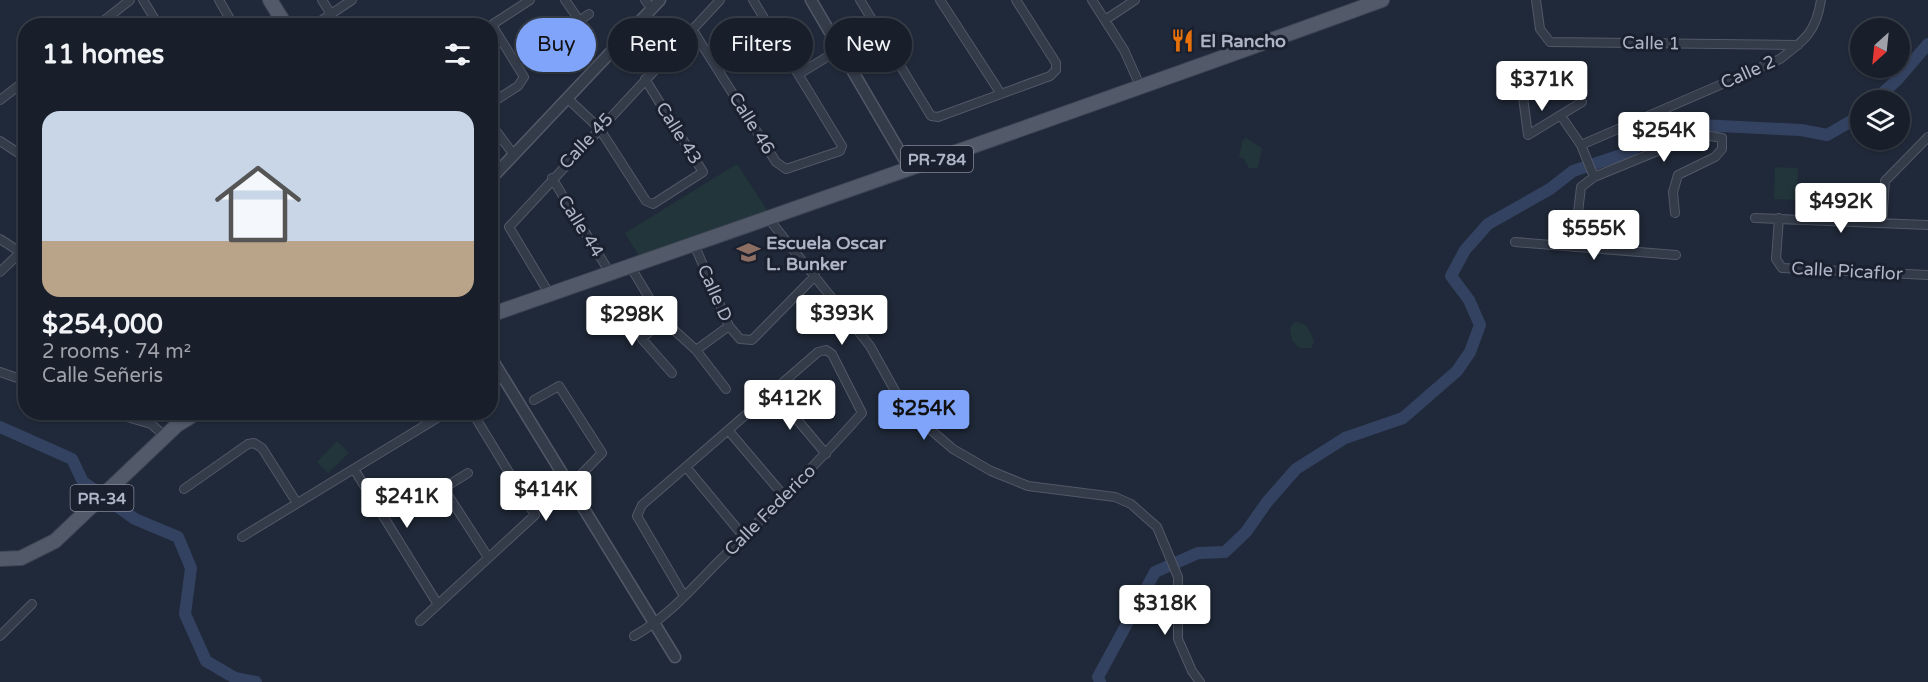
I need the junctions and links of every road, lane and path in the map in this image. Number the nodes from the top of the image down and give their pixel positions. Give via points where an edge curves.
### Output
1 (130, 0) edge
2 (143, 0) edge
3 (219, 0) edge
4 (270, 0) edge
5 (322, 0) edge
6 (352, 0) edge
7 (530, 0) edge
8 (565, 0) edge
9 (660, 0) edge
10 (720, 0) edge
11 (753, 0) edge
12 (811, 0) edge
13 (860, 0) edge
14 (940, 0) edge
15 (1016, 0) edge
16 (1092, 0) edge
17 (1135, 0) edge
18 (1382, 0) edge
19 (1536, 0) edge
20 (1821, 0) edge
21 (648, 4) edge
22 (331, 14) junction
23 (589, 14) dead end
24 (107, 18) edge
25 (154, 18) edge
26 (229, 18) edge
27 (281, 18) edge
28 (325, 18) edge
29 (578, 18) edge
30 (582, 18) edge
31 (871, 18) edge
32 (1106, 20) junction
33 (498, 21) edge
34 (698, 23) edge
35 (825, 24) edge
36 (498, 37) edge
37 (698, 38) edge
38 (1798, 45) junction
39 (825, 59) edge
40 (652, 72) edge
41 (853, 72) edge
42 (904, 72) edge
43 (799, 74) junction
44 (645, 79) junction
45 (1521, 82) dead end
46 (18, 86) edge
47 (1141, 88) junction
48 (1001, 94) junction
49 (567, 98) junction
50 (498, 99) edge
51 (0, 100) edge
52 (1582, 102) dead end
53 (1561, 116) junction
54 (598, 128) junction
55 (498, 134) edge
56 (1928, 137) edge
57 (0, 141) edge
58 (1581, 145) junction
59 (18, 153) edge
60 (514, 155) junction
61 (910, 170) junction
62 (498, 172) edge
63 (1592, 174) junction
64 (552, 178) junction
65 (1827, 190) dead end
66 (1675, 213) dead end
67 (768, 218) junction
68 (1755, 218) dead end
69 (1779, 218) junction
70 (1826, 220) junction
71 (1881, 223) junction
72 (1928, 225) edge
73 (0, 238) edge
74 (1515, 242) dead end
75 (694, 244) junction
76 (18, 247) edge
77 (1574, 247) junction
78 (18, 254) edge
79 (1676, 255) dead end
80 (630, 266) junction
81 (0, 272) edge
82 (610, 273) junction
83 (1928, 275) edge
84 (815, 276) junction
85 (550, 295) junction
86 (498, 312) edge
87 (662, 319) junction
88 (729, 326) junction
89 (696, 350) junction
90 (498, 368) edge
91 (0, 372) edge
92 (672, 373) dead end
93 (503, 376) junction
94 (18, 378) edge
95 (498, 379) edge
96 (726, 389) dead end
97 (773, 391) junction
98 (534, 400) dead end
99 (137, 420) edge
100 (185, 420) edge
101 (434, 420) edge
102 (477, 420) edge
103 (728, 430) junction
104 (165, 436) junction
105 (826, 454) junction
106 (686, 467) junction
107 (354, 469) junction
108 (468, 473) dead end
109 (570, 486) junction
110 (184, 489) dead end
111 (444, 489) junction
112 (784, 496) junction
113 (297, 503) junction
114 (416, 505) dead end
115 (242, 537) dead end
116 (744, 537) junction
117 (488, 557) junction
118 (0, 558) edge
119 (684, 596) junction
120 (32, 603) dead end
121 (437, 603) junction
122 (420, 621) dead end
123 (654, 625) junction
124 (0, 636) edge
125 (634, 636) dead end
126 (675, 657) dead end
127 (1200, 682) edge

1 - 24 street
2 - 25 street
3 - 26 street
4 - 27 main road
5 - 22 street
6 - 22 street
7 - 33 street
8 - 29 street
9 - 21 street
10 - 34 street, Calle 45
11 - 43 street, Calle 46
12 - 35 street
13 - 31 street
14 - 48 street
15 - 48 street via 1056,63 1056,70 1050,76
16 - 32 street
17 - 32 street
18 - 47 main road, PR-784 / PR-784
19 - 38 street, Calle 1 via 1540,29 1550,42
20 - 38 street, Calle 2 via 1817,23
21 - 49 street
22 - 28 street
23 - 30 street
32 - 47 street
36 - 50 street via 524,77 518,86
37 - 43 street, Calle 46 via 776,162 786,168 840,151 842,146
38 - 58 street, Calle 2 via 1780,59
39 - 43 street
40 - 44 street, Calle 45
41 - 61 street
42 - 48 street via 931,116 938,117
44 - 54 street, Calle 45
44 - 54 street, Calle 43 via 703,172 653,204 646,201
45 - 53 street via 1528,135
46 - 51 street
47 - 61 main road, PR-784 / PR-784 via 1074,108
49 - 54 street, Calle 43
49 - 60 street
52 - 53 street
53 - 58 street
54 - 64 street, Calle 45
55 - 60 street
56 - 71 street via 1885,181
57 - 59 street
58 - 63 street
60 - 62 street
61 - 67 main road, PR-784 / PR-784
63 - 66 street via 1699,134 1722,138 1722,149 1715,157 1678,175 1673,192
63 - 77 street via 1581,187
64 - 82 street, Calle 44
64 - 85 street, Calle 45 via 509,227
65 - 70 street
67 - 75 main road, PR-784 / PR-784
67 - 84 street
68 - 69 street
69 - 70 street
69 - 83 street, Calle Picaflor via 1776,259 1782,268
70 - 71 street
71 - 72 street
73 - 76 street
74 - 77 street
75 - 80 main road, PR-784 / PR-784
75 - 88 street, Calle D
77 - 79 street
78 - 81 street
80 - 82 main road, PR-784 / PR-784
80 - 87 street
82 - 85 main road, PR-784 / PR-784
84 - 88 street, Calle D via 752,340 740,339
84 - 127 street via 870,346 904,407 953,449 1028,486 1114,497 1131,504 1157,527 1178,577 1178,639
85 - 86 main road, PR-784 / PR-784
87 - 89 street
87 - 92 street via 642,339
88 - 89 street
89 - 96 street
90 - 93 street
91 - 94 street
93 - 95 street
93 - 109 street
97 - 103 street, Calle Federico
97 - 105 street
97 - 105 street, Calle Federico via 818,352 826,350 832,354 862,413
98 - 109 street via 559,386 602,453
99 - 104 street via 151,424
100 - 104 main road, PR-34
101 - 107 street
102 - 117 street via 535,514
103 - 106 street, Calle Federico
103 - 112 street
104 - 118 main road, PR-34 via 68,532 21,558
105 - 112 street, Calle Federico
106 - 116 street
106 - 119 street, Calle Federico via 642,505 637,516
107 - 113 street
107 - 121 street
108 - 111 street
109 - 123 street
110 - 113 street via 254,443 262,448
111 - 114 street
111 - 117 street
112 - 116 street, Calle Federico
113 - 115 street
116 - 119 street, Calle Federico
117 - 121 street
119 - 123 street, Calle Federico
120 - 124 street
121 - 122 street
123 - 125 street, Calle Federico
123 - 126 street

